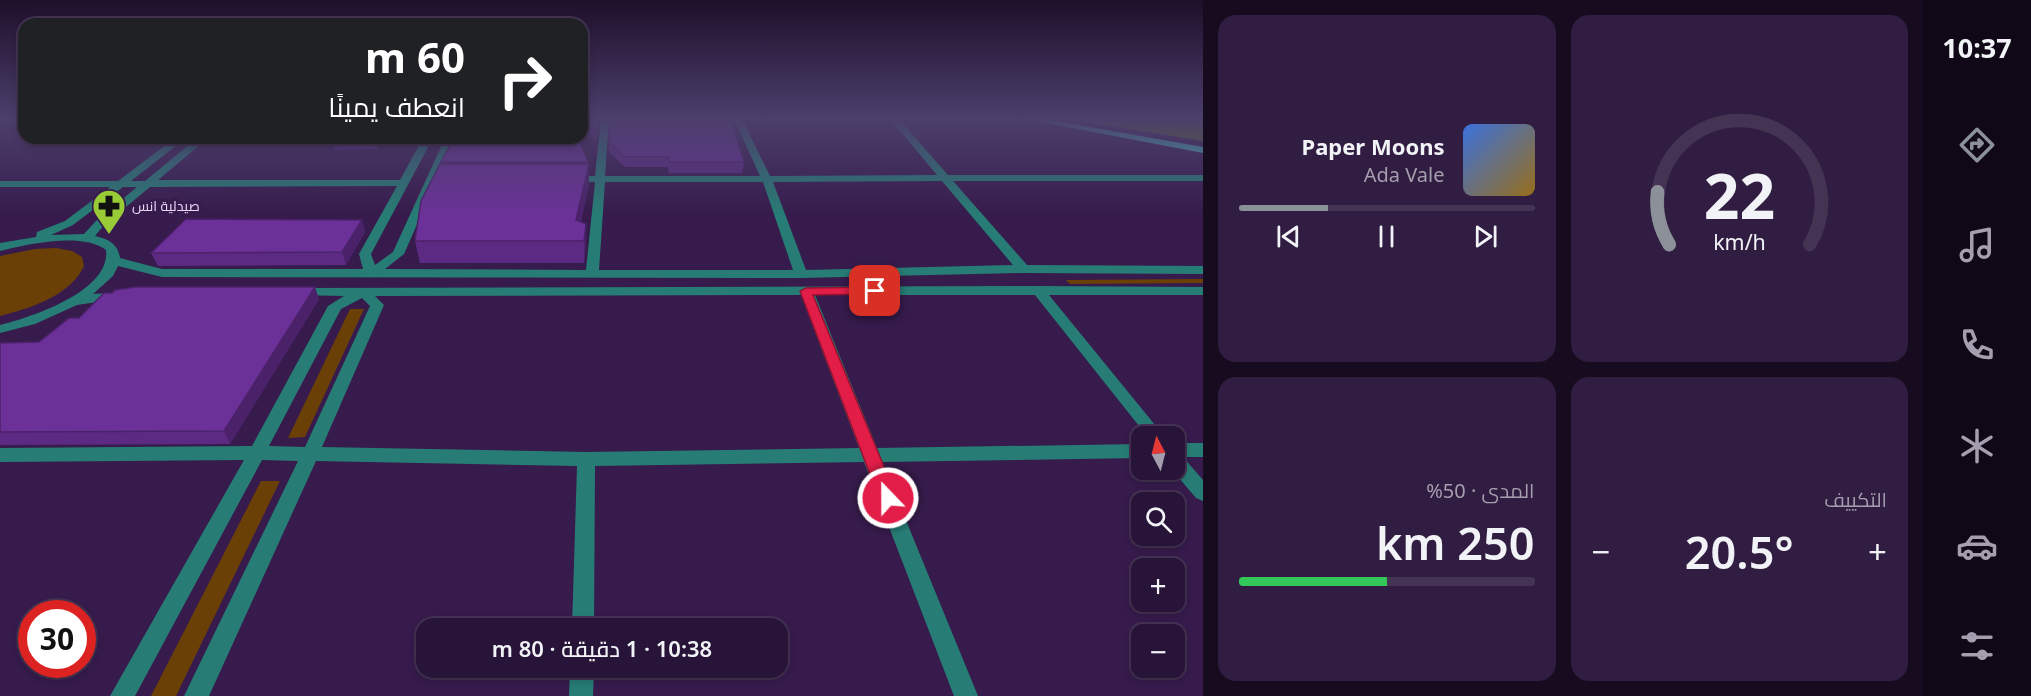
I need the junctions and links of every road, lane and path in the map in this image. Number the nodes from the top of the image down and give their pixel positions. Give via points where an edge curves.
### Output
1 (164, 151) edge
2 (187, 151) edge
3 (420, 151) edge
4 (446, 151) edge
5 (602, 151) edge
6 (754, 151) edge
7 (921, 151) edge
8 (1203, 178) edge
9 (553, 179) edge
10 (600, 179) junction
11 (767, 179) junction
12 (945, 180) junction
13 (123, 183) junction
14 (148, 183) junction
15 (402, 183) junction
16 (0, 184) edge
17 (87, 238) junction
18 (28, 240) junction
19 (0, 247) edge
20 (115, 261) junction
21 (1023, 270) junction
22 (1203, 270) edge
23 (371, 273) junction
24 (592, 274) junction
25 (803, 283) junction
26 (1038, 290) junction
27 (1203, 291) edge
28 (281, 292) edge
29 (363, 292) junction
30 (130, 294) edge
31 (75, 301) junction
32 (0, 329) edge
33 (1148, 426) edge
34 (1185, 450) edge
35 (1203, 450) edge
36 (1131, 451) edge
37 (257, 453) junction
38 (870, 454) junction
39 (0, 455) edge
40 (310, 455) junction
41 (586, 459) junction
42 (1185, 472) edge
43 (1203, 493) edge
44 (583, 618) edge
45 (582, 678) edge
46 (122, 696) edge
47 (196, 696) edge
48 (581, 696) edge
49 (966, 696) edge

1 - 13 street
2 - 14 street
3 - 15 street
4 - 23 street via 439,178 398,254
5 - 10 street
6 - 11 street
7 - 12 street
8 - 12 street
9 - 10 street
10 - 11 street
10 - 24 street
11 - 12 street
11 - 25 street
12 - 21 street
13 - 14 street
13 - 16 street
13 - 18 street via 69,223
14 - 15 street
14 - 17 street
15 - 23 street via 365,254
17 - 18 street
17 - 20 street via 110,248
18 - 19 street
20 - 23 street via 162,273
20 - 31 street via 95,287
21 - 22 street
21 - 25 street
23 - 24 street
23 - 29 street
24 - 25 street
25 - 26 street
25 - 29 street
25 - 38 street
26 - 27 street
26 - 33 street
28 - 29 street
29 - 37 street via 336,306
29 - 40 street via 376,305
30 - 31 street
31 - 32 street
34 - 35 street
36 - 38 street
37 - 39 street
37 - 40 street
37 - 46 street
38 - 41 street
38 - 49 street
40 - 41 street
40 - 47 street
41 - 44 street
42 - 43 street
45 - 48 street

